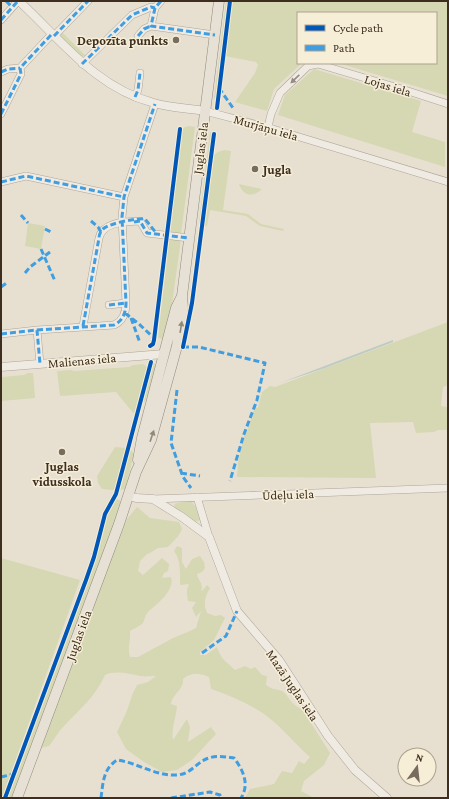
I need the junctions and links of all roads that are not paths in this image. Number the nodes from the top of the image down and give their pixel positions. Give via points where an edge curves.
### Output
1 (19, 1) edge
2 (88, 1) edge
3 (160, 1) edge
4 (219, 1) edge
5 (155, 8) junction
6 (1, 20) edge
7 (151, 26) junction
8 (53, 35) junction
9 (215, 35) junction
10 (138, 36) dead end
11 (1, 63) edge
12 (82, 64) junction
13 (20, 68) junction
14 (4, 70) edge
15 (140, 73) dead end
16 (135, 97) junction
17 (155, 104) junction
18 (448, 104) edge
19 (205, 111) junction
20 (1, 114) edge
21 (268, 127) junction
22 (1, 182) edge
23 (448, 182) edge
24 (124, 197) junction
25 (122, 222) junction
26 (189, 238) junction
27 (182, 296) junction
28 (126, 303) junction
29 (109, 305) dead end
30 (83, 326) junction
31 (37, 330) junction
32 (1, 334) edge
33 (164, 354) junction
34 (174, 357) junction
35 (40, 364) junction
36 (1, 367) edge
37 (136, 472) junction
38 (448, 488) edge
39 (128, 496) junction
40 (197, 497) junction
41 (153, 499) junction
42 (210, 537) junction
43 (17, 798) edge
44 (386, 798) edge

1 - 6 street
1 - 8 street, Murjāņu iela
2 - 8 street
3 - 5 street
4 - 9 main road, Juglas iela
5 - 7 street
5 - 12 street via 132,15
7 - 9 street
7 - 10 street
8 - 12 street, Murjāņu iela
8 - 13 street
9 - 19 main road, Juglas iela
11 - 14 street
12 - 16 street, Murjāņu iela
13 - 14 street
13 - 20 street via 21,74
15 - 16 street
16 - 17 street, Murjāņu iela
17 - 19 street, Murjāņu iela
17 - 24 street
18 -> 21 street, Lojas iela via 313,64 280,93
19 - 21 street, Murjāņu iela
19 - 26 main road, Juglas iela
21 - 23 street, Murjāņu iela
22 - 24 street via 26,176
24 - 25 street
25 - 26 street via 140,221 147,233
25 - 28 street
25 - 30 street via 112,224 100,234
26 - 27 main road, Juglas iela
27 - 33 main road, Juglas iela via 176,308
34 -> 27 main road, Juglas iela via 183,308
28 - 29 street
28 - 30 street via 125,313 120,322 114,325
30 - 31 street
31 - 32 street
31 - 35 street
33 - 34 main road
33 - 35 street, Malienas iela
33 - 37 main road, Juglas iela via 142,438
37 -> 34 main road, Juglas iela via 151,440
35 - 36 street, Malienas iela
37 - 39 main road, Juglas iela
38 - 40 street, Ūdeļu iela
39 - 41 street, Ūdeļu iela
39 - 43 main road, Juglas iela
40 - 41 street, Ūdeļu iela
40 - 42 street, Mazā Juglas iela
41 - 42 street
42 - 44 street, Mazā Juglas iela via 237,611 279,660 328,736 355,770

